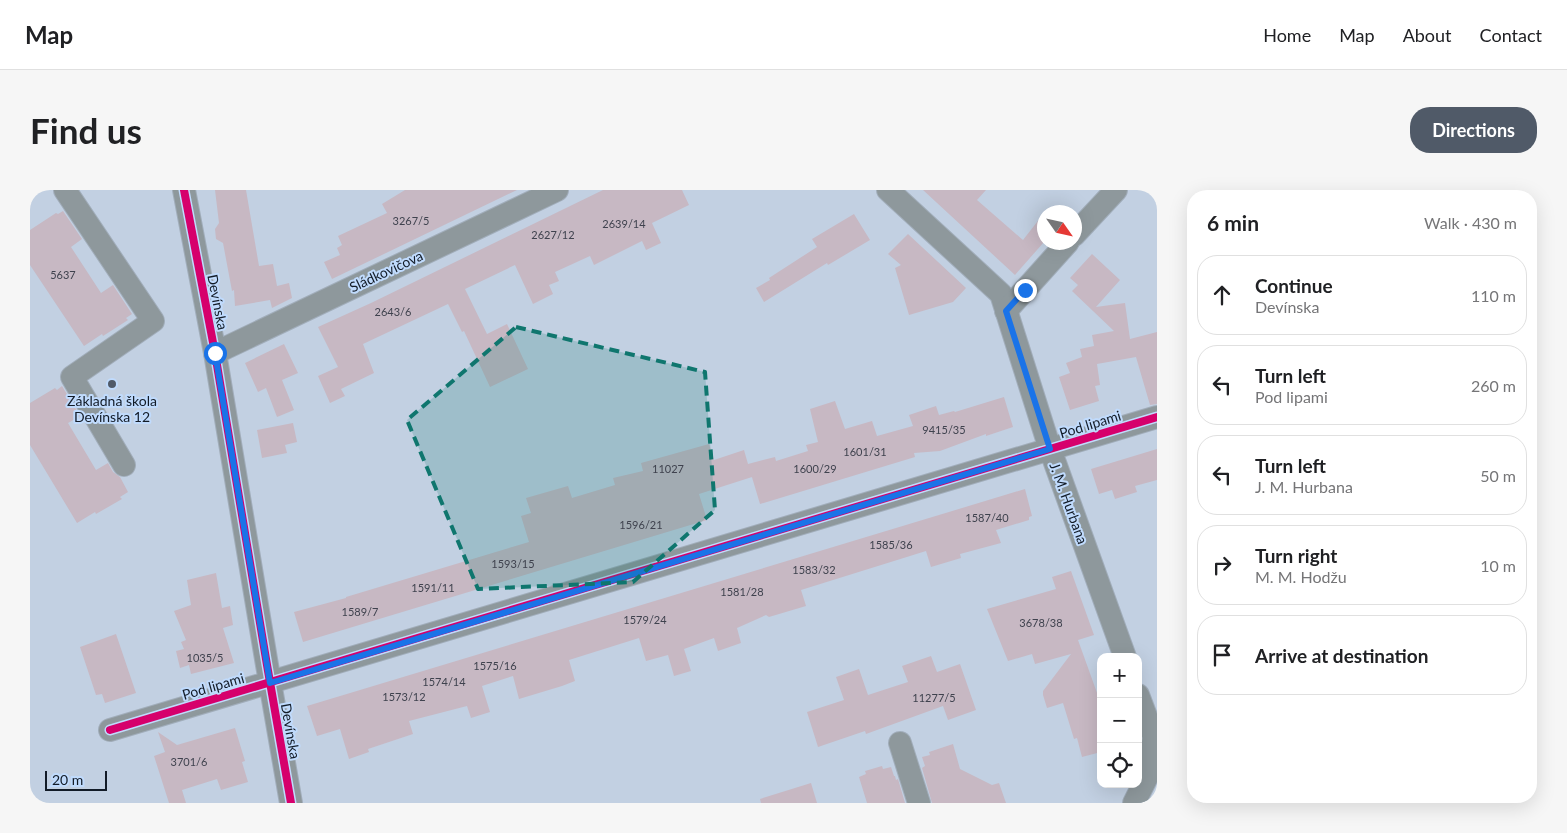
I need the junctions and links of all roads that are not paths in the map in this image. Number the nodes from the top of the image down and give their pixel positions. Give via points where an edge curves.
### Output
1 (65, 190) edge
2 (184, 190) edge
3 (557, 190) edge
4 (888, 190) edge
5 (1116, 190) edge
6 (1082, 227) edge
7 (1061, 250) edge
8 (1006, 311) junction
9 (215, 353) junction
10 (1157, 417) edge
11 (1050, 449) junction
12 (124, 465) dead end
13 (1124, 653) edge
14 (270, 683) junction
15 (1139, 698) edge
16 (110, 730) dead end
17 (900, 743) dead end
18 (291, 803) edge
19 (919, 803) edge
20 (1134, 803) edge

1 - 12 street via 153,321 72,377
2 - 9 street, Devínska
3 - 9 street, Sládkovičova
4 - 8 street, J. M. Hurbana via 1001,294
5 - 6 street
7 - 8 street
8 - 11 street, J. M. Hurbana
9 - 14 street, Devínska
10 - 11 street, Pod lipami
11 - 13 street, J. M. Hurbana
11 - 14 street, Pod lipami
14 - 16 street, Pod lipami
14 - 18 street, Devínska
15 - 20 street via 1154,737 1147,777
17 - 19 street

